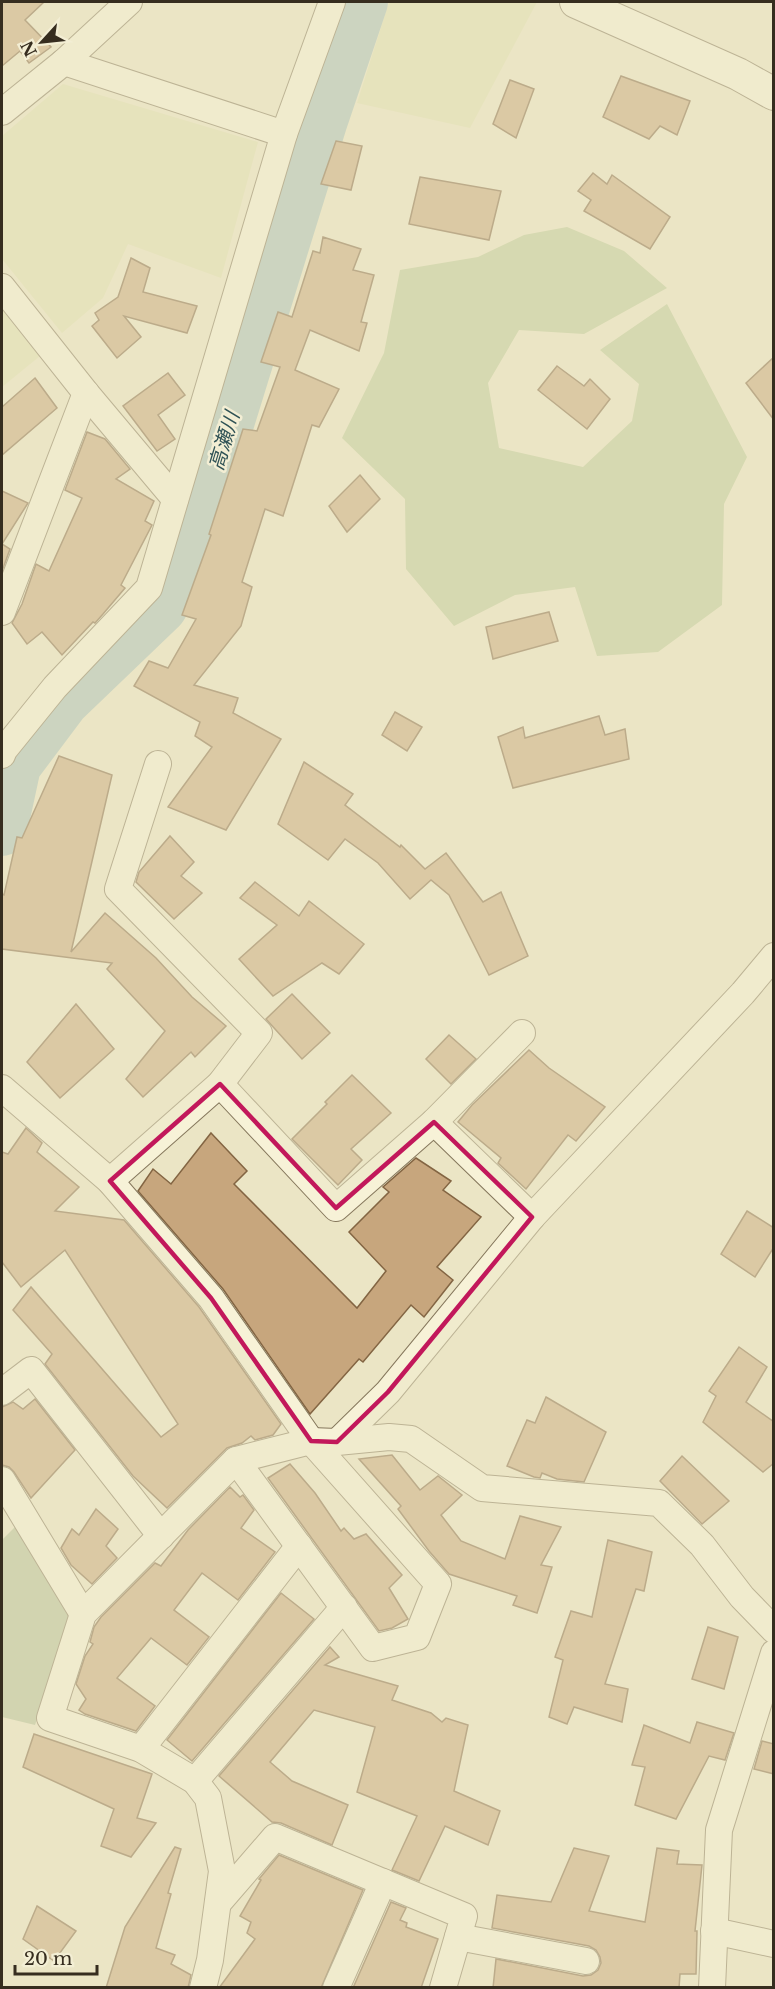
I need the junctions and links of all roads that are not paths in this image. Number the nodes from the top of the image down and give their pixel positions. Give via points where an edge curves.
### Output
1 (129, 2) edge
2 (332, 2) edge
3 (576, 2) edge
4 (64, 62) junction
5 (774, 94) edge
6 (2, 112) edge
7 (284, 134) junction
8 (2, 287) edge
9 (86, 393) junction
10 (175, 499) junction
11 (2, 612) edge
12 (2, 755) edge
13 (158, 764) dead end
14 (774, 956) edge
15 (522, 1033) dead end
16 (220, 1084) junction
17 (2, 1088) edge
18 (434, 1122) junction
19 (110, 1180) junction
20 (532, 1217) junction
21 (2, 1392) edge
22 (311, 1441) junction
23 (337, 1442) junction
24 (236, 1460) junction
25 (2, 1480) edge
26 (161, 1536) junction
27 (299, 1546) junction
28 (344, 1607) junction
29 (83, 1614) junction
30 (774, 1630) edge
31 (774, 1653) edge
32 (141, 1749) junction
33 (195, 1780) junction
34 (384, 1882) junction
35 (218, 1904) junction
36 (714, 1930) junction
37 (458, 1936) junction
38 (774, 1944) edge
39 (586, 1961) dead end
40 (204, 1988) edge
41 (336, 1988) edge
42 (443, 1988) edge
43 (712, 1988) edge

1 - 4 street
2 - 7 street
3 - 5 street
4 - 6 street
4 - 7 street
7 - 10 street
8 - 9 street
9 - 10 street
9 - 11 street
10 - 12 street via 148,588 55,687
13 - 16 street via 118,889 259,1033
14 - 20 street
15 - 18 street
16 - 18 street via 336,1208
16 - 19 street
17 - 19 street
18 - 20 street
19 - 22 street via 211,1298
20 - 23 street via 388,1392
21 - 26 street via 31,1370
22 - 23 street
22 - 24 street
22 - 28 street via 438,1584 417,1637 373,1648
23 - 30 street via 411,1439 482,1488 660,1503 702,1545
24 - 26 street
24 - 27 street
25 - 29 street
26 - 29 street
27 - 28 street
27 - 32 street
28 - 33 street
29 - 32 street via 50,1718
31 - 36 street via 719,1830
32 - 33 street
33 - 35 street via 208,1798 222,1871
34 - 35 street via 275,1837
34 - 37 street via 464,1916
34 - 41 street
35 - 40 street
36 - 38 street
36 - 43 street
37 - 39 street
37 - 42 street

